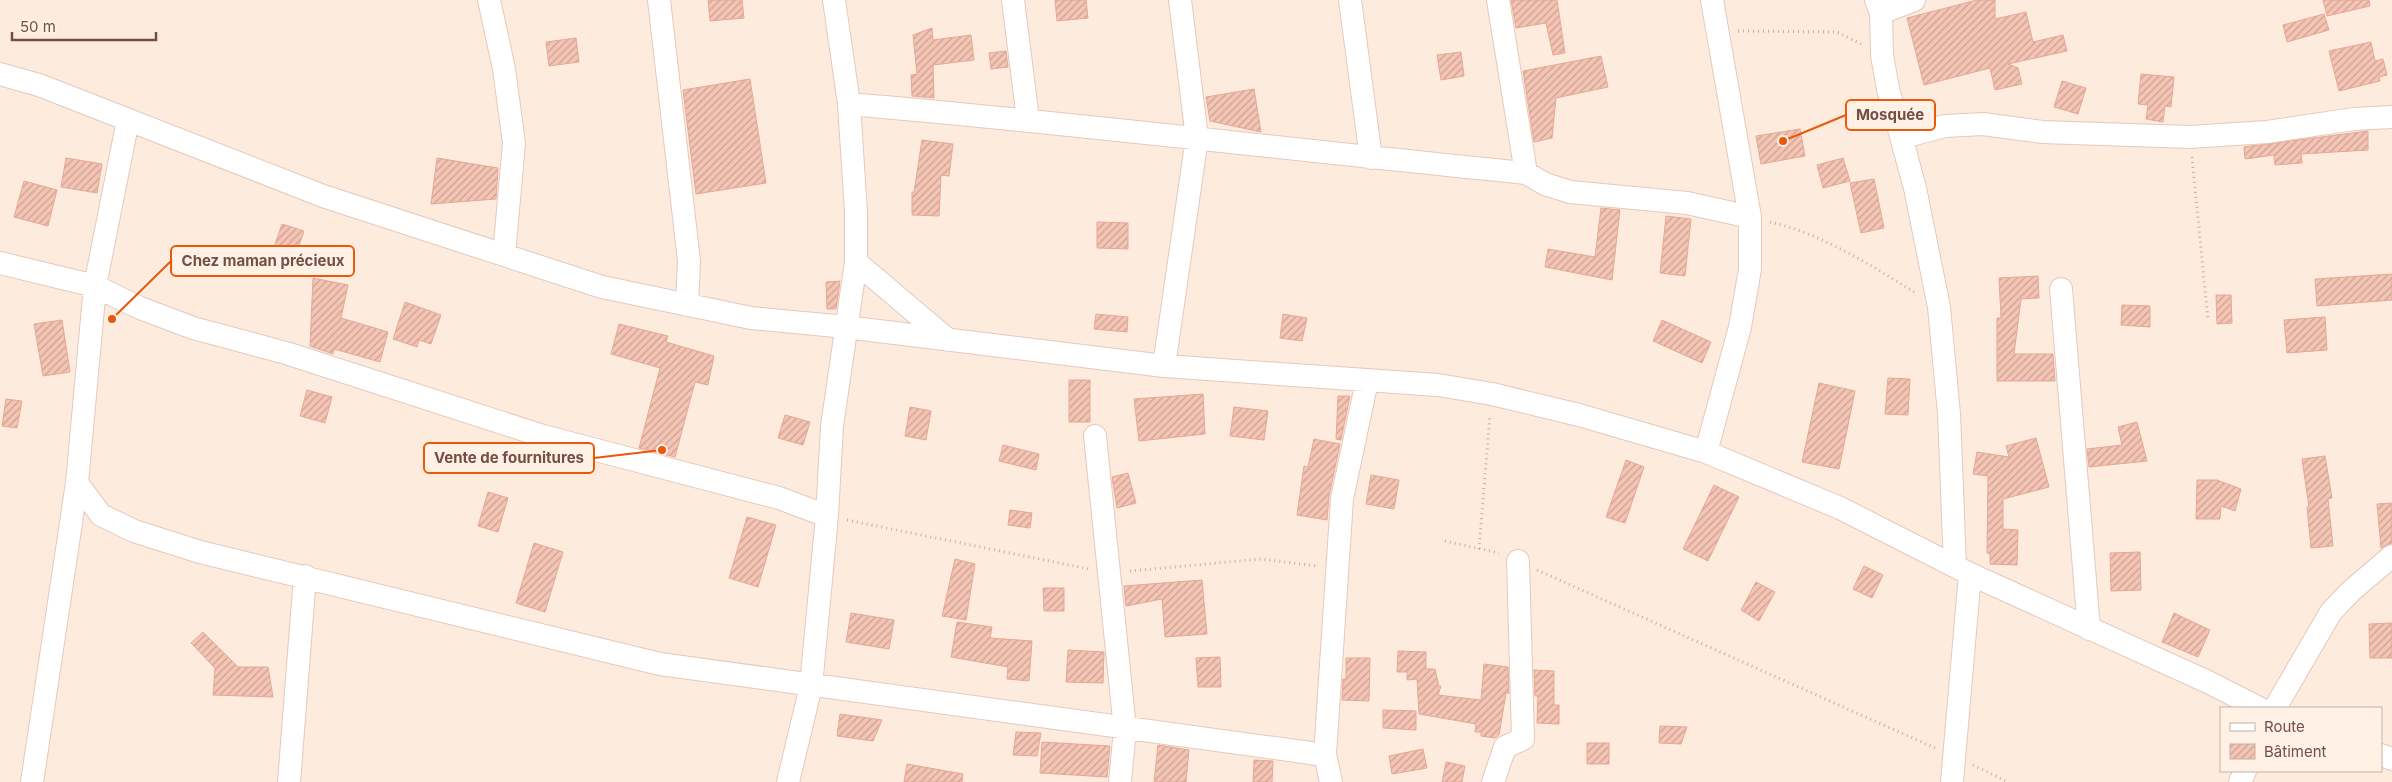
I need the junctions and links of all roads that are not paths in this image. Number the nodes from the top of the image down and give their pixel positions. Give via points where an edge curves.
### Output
1 (488, 0) edge
2 (659, 0) edge
3 (834, 0) edge
4 (1012, 0) edge
5 (1180, 0) edge
6 (1350, 0) edge
7 (1498, 0) edge
8 (1712, 0) edge
9 (1914, 0) edge
10 (1878, 6) edge
11 (0, 74) edge
12 (849, 104) junction
13 (2392, 118) edge
14 (1028, 119) junction
15 (128, 120) junction
16 (1902, 137) junction
17 (1197, 138) junction
18 (1371, 158) junction
19 (1526, 173) junction
20 (1750, 217) junction
21 (504, 255) junction
22 (856, 262) junction
23 (0, 263) edge
24 (96, 286) junction
25 (2061, 289) dead end
26 (687, 305) junction
27 (846, 327) junction
28 (948, 340) junction
29 (1164, 366) junction
30 (1367, 381) junction
31 (1095, 436) dead end
32 (1706, 452) junction
33 (76, 483) junction
34 (827, 516) junction
35 (2392, 556) edge
36 (1518, 561) road end
37 (1963, 570) junction
38 (305, 576) junction
39 (2089, 629) junction
40 (811, 686) junction
41 (2257, 707) edge
42 (2276, 707) edge
43 (1125, 729) junction
44 (1325, 755) junction
45 (32, 782) edge
46 (289, 782) edge
47 (788, 782) edge
48 (1120, 782) edge
49 (1331, 782) edge
50 (1493, 782) edge
51 (1952, 782) edge

1 - 21 street via 504,69 514,142
2 - 26 street via 689,261
3 - 12 street
4 - 14 street
5 - 17 street
6 - 18 street
7 - 19 street
8 - 20 street
9 - 10 street
10 - 16 street via 1888,88
11 - 15 street via 39,85
12 - 14 street
12 - 22 street
13 - 16 street via 2354,119 2267,132 2190,137 2042,132 1983,124 1945,126
14 - 17 street
15 - 21 street via 323,196
15 - 24 street
16 - 37 street via 1939,307
17 - 18 street
17 - 29 street
18 - 19 street
19 - 20 street via 1545,184 1570,192 1687,203
20 - 32 street via 1750,269 1740,326
21 - 26 street via 602,287
22 - 27 street
22 - 28 street
23 - 24 street
24 - 33 street
24 - 34 street via 140,308 193,328 286,353 543,436 779,498
25 - 39 street
26 - 27 street via 751,318
27 - 28 street
27 - 34 street via 832,426
28 - 29 street
29 - 30 street
30 - 32 street via 1438,385 1492,394
30 - 44 street via 1342,500
31 - 43 street
32 - 37 street via 1840,508
33 - 38 street via 101,515 134,531 200,552
33 - 45 street
34 - 40 street
35 - 42 street via 2331,612
36 - 50 street via 1523,739 1505,746
37 - 39 street
37 - 51 street
38 - 40 street via 660,664
38 - 46 street
39 - 41 street
40 - 43 street
40 - 47 street
43 - 44 street
43 - 48 street
44 - 49 street

